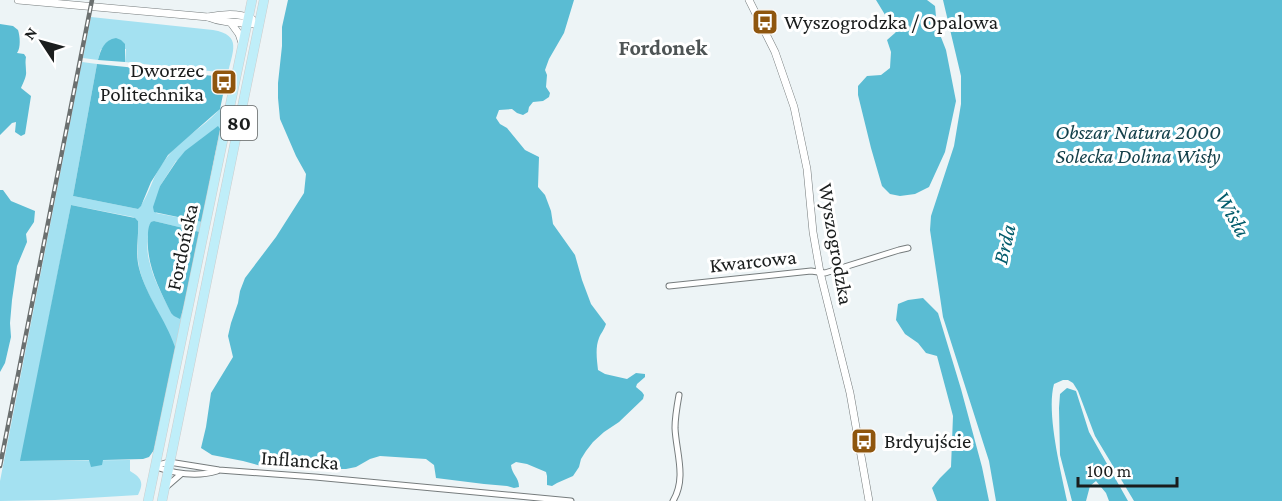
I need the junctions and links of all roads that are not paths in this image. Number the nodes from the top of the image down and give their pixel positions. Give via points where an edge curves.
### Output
1 (18, 0) edge
2 (252, 0) edge
3 (264, 0) edge
4 (749, 0) edge
5 (208, 17) junction
6 (247, 20) junction
7 (231, 23) junction
8 (259, 24) junction
9 (242, 43) junction
10 (908, 248) dead end
11 (820, 272) junction
12 (670, 288) dead end
13 (679, 395) dead end
14 (155, 466) junction
15 (168, 467) junction
16 (219, 470) junction
17 (181, 474) junction
18 (164, 488) junction
19 (535, 499) edge
20 (148, 501) edge
21 (162, 501) edge
22 (571, 501) edge
23 (673, 501) edge
24 (869, 501) edge

1 - 5 street
2 - 6 main road, Fordońska / 80
3 - 8 main road, Fordońska / 80
4 - 11 street, Wyszogrodzka via 794,107
5 - 6 street via 222,14
5 - 7 street
6 - 7 street
6 - 8 street
6 - 9 main road, Fordońska / 80
7 - 9 street
8 - 15 main road, Fordońska / 80
9 - 14 main road, Fordońska / 80
10 - 11 street, Kwarcowa
11 - 12 street, Kwarcowa
11 - 24 street, Wyszogrodzka via 850,393
13 - 23 street via 675,428 680,483
14 - 15 street
14 - 20 main road, Fordońska / 80
15 - 16 street, Inflancka
15 - 17 street, Inflancka
15 - 18 main road, Fordońska / 80
16 - 17 street, Inflancka
16 - 19 street, Inflancka
17 - 18 street
18 - 21 main road, Fordońska / 80
19 - 22 street, Inflancka

